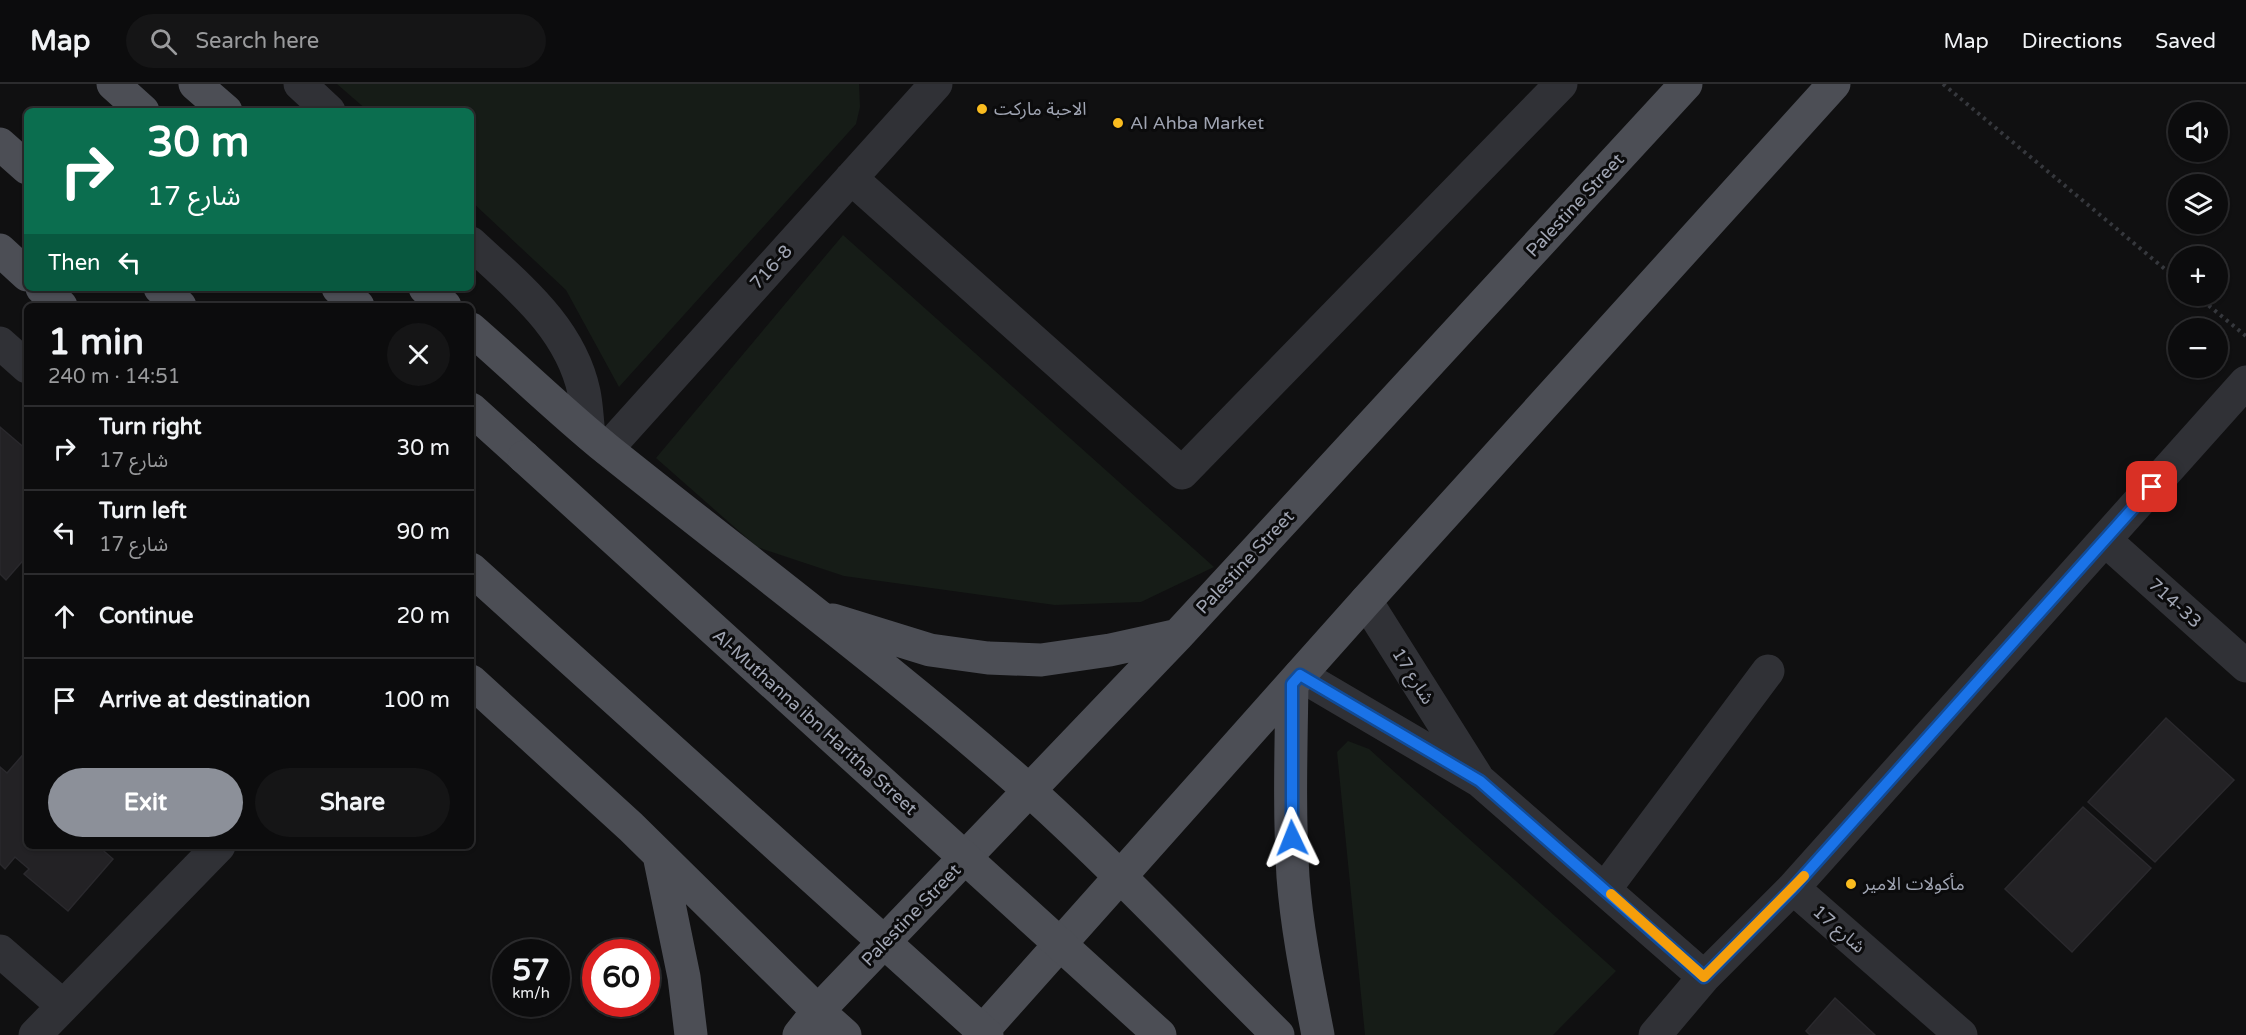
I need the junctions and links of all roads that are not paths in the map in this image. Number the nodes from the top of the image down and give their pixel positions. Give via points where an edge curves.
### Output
1 (113, 84) edge
2 (195, 84) edge
3 (300, 84) edge
4 (936, 84) edge
5 (1561, 84) edge
6 (1672, 84) edge
7 (1686, 84) edge
8 (1834, 84) edge
9 (140, 108) edge
10 (223, 108) edge
11 (326, 108) edge
12 (1657, 116) junction
13 (0, 144) edge
14 (24, 165) edge
15 (851, 178) junction
16 (474, 246) edge
17 (0, 250) edge
18 (24, 272) edge
19 (45, 291) edge
20 (163, 291) edge
21 (341, 291) edge
22 (428, 291) edge
23 (58, 303) edge
24 (177, 303) edge
25 (355, 303) edge
26 (442, 303) edge
27 (474, 332) edge
28 (0, 343) edge
29 (24, 364) edge
30 (2246, 382) edge
31 (474, 412) edge
32 (598, 441) junction
33 (2104, 540) junction
34 (474, 572) edge
35 (1366, 601) junction
36 (821, 616) junction
37 (1178, 635) junction
38 (2246, 666) edge
39 (1768, 671) dead end
40 (1296, 680) junction
41 (474, 684) edge
42 (1480, 781) junction
43 (1030, 792) junction
44 (216, 849) edge
45 (659, 855) junction
46 (1121, 876) junction
47 (1793, 888) junction
48 (1605, 889) junction
49 (0, 951) edge
50 (1704, 977) junction
51 (63, 1006) junction
52 (808, 1023) edge
53 (35, 1035) edge
54 (691, 1035) edge
55 (845, 1035) edge
56 (979, 1035) edge
57 (987, 1035) edge
58 (1160, 1035) edge
59 (1278, 1035) edge
60 (1318, 1035) edge
61 (1655, 1035) edge
62 (1961, 1035) edge

1 - 9 main road
2 - 10 main road
3 - 11 street
4 - 15 street, 716-8
5 - 15 street via 1182,473
6 - 12 main road
7 - 12 main road, Palestine Street
8 - 35 main road
12 - 37 main road, Palestine Street
13 - 14 main road
15 - 32 street, 716-8
16 - 32 street via 546,314 569,351
17 - 18 main road
19 - 23 main road
20 - 24 main road
21 - 25 main road
22 - 26 main road
27 - 32 main road
28 - 29 street
30 - 33 street
31 - 58 main road, Al-Muthanna ibn Haritha Street, bridge
32 - 36 main road
33 - 38 street, 714-33
33 - 47 street
34 - 57 main road, bridge
35 - 40 main road
35 - 42 street, شارع 17
36 - 37 main road via 930,650 988,658 1041,660 1110,651
36 - 43 main road
37 - 43 main road, Palestine Street
39 - 48 street
40 - 42 street, شارع 17
40 - 46 main road
40 - 60 main road via 1291,799 1293,878
41 - 45 main road
42 - 48 street, شارع 17
43 - 46 main road
43 - 52 main road, Palestine Street
44 - 51 street
45 - 52 main road
45 - 54 main road via 684,977
46 - 56 main road
46 - 59 main road
47 - 50 street
47 - 62 street, شارع 17
48 - 50 street, شارع 17
49 - 51 street
50 - 61 street
51 - 53 street
52 - 55 main road

